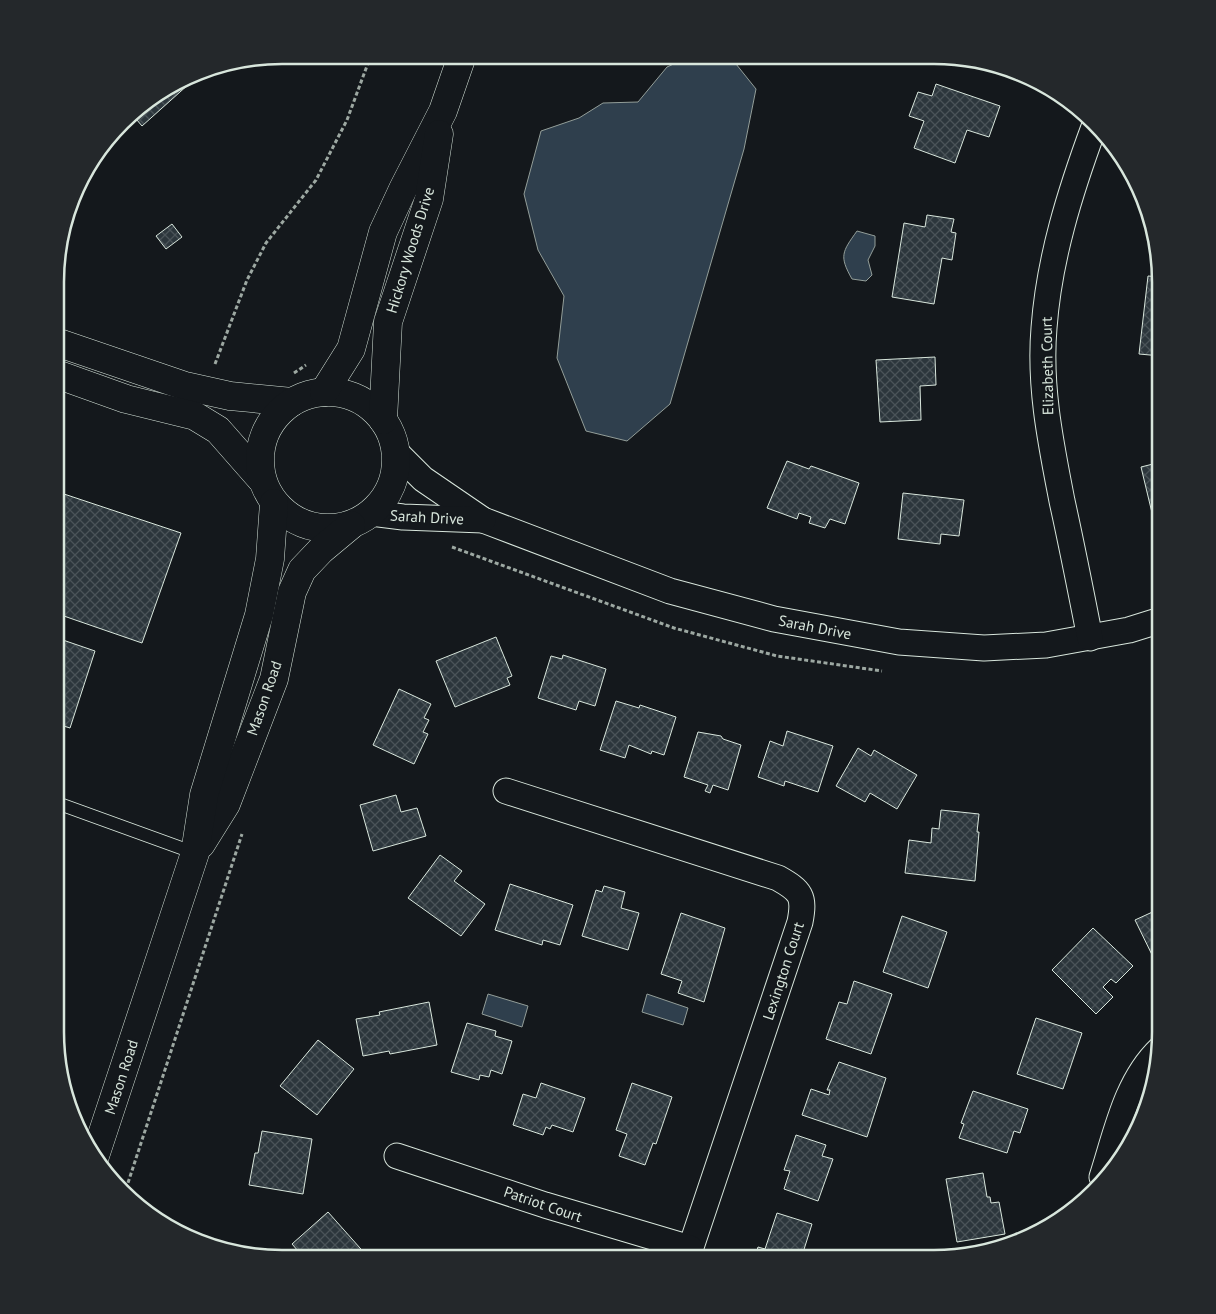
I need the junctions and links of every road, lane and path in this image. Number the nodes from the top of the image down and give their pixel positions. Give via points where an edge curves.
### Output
1 (368, 64) edge
2 (459, 64) edge
3 (443, 111) junction
4 (1092, 132) edge
5 (64, 345) edge
6 (311, 362) dead end
7 (213, 369) dead end
8 (64, 377) edge
9 (290, 390) junction
10 (324, 392) junction
11 (383, 420) junction
12 (396, 452) junction
13 (261, 479) junction
14 (274, 503) junction
15 (362, 519) junction
16 (483, 520) junction
17 (449, 546) dead end
18 (1152, 623) edge
19 (1090, 638) junction
20 (882, 671) dead end
21 (506, 791) dead end
22 (64, 806) edge
23 (243, 829) dead end
24 (195, 854) junction
25 (1150, 1061) edge
26 (97, 1149) edge
27 (397, 1156) dead end
28 (1106, 1167) edge
29 (127, 1185) edge
30 (679, 1250) edge
31 (689, 1250) edge

1 - 7 path via 347,120 316,180 266,243 247,280
2 - 3 main road, Hickory Woods Drive
3 - 10 main road, Hickory Woods Drive via 383,232 351,349
3 - 11 main road, Hickory Woods Drive via 429,199 388,322
4 - 19 street, Elizabeth Court via 1062,225 1048,288 1044,330 1044,394 1050,437
5 - 9 main road via 185,386 230,396
6 - 9 path
8 - 13 main road via 126,399 195,416 218,430
9 - 10 main road via 307,395
9 - 13 main road via 264,435 259,457
10 - 11 main road via 355,397
11 - 12 main road
12 - 15 main road via 395,475 387,496
12 - 16 street, Sarah Drive via 423,479
13 - 14 main road
14 - 15 main road via 290,517 309,526 330,529
14 - 24 main road, Mason Road via 270,559 260,615 204,795
15 - 16 street, Sarah Drive
15 - 24 main road, Mason Road via 321,550 302,570 292,592 274,679 226,804
16 - 19 street, Sarah Drive via 670,591 774,619 899,642 984,648 1046,645
17 - 20 path via 674,628 777,656
18 - 19 street, Sarah Drive
21 - 31 street, Lexington Court via 778,878 801,896 800,922
22 - 24 lane
23 - 29 path
24 - 26 main road, Mason Road
25 - 28 street via 1132,1090
27 - 30 street, Patriot Court

